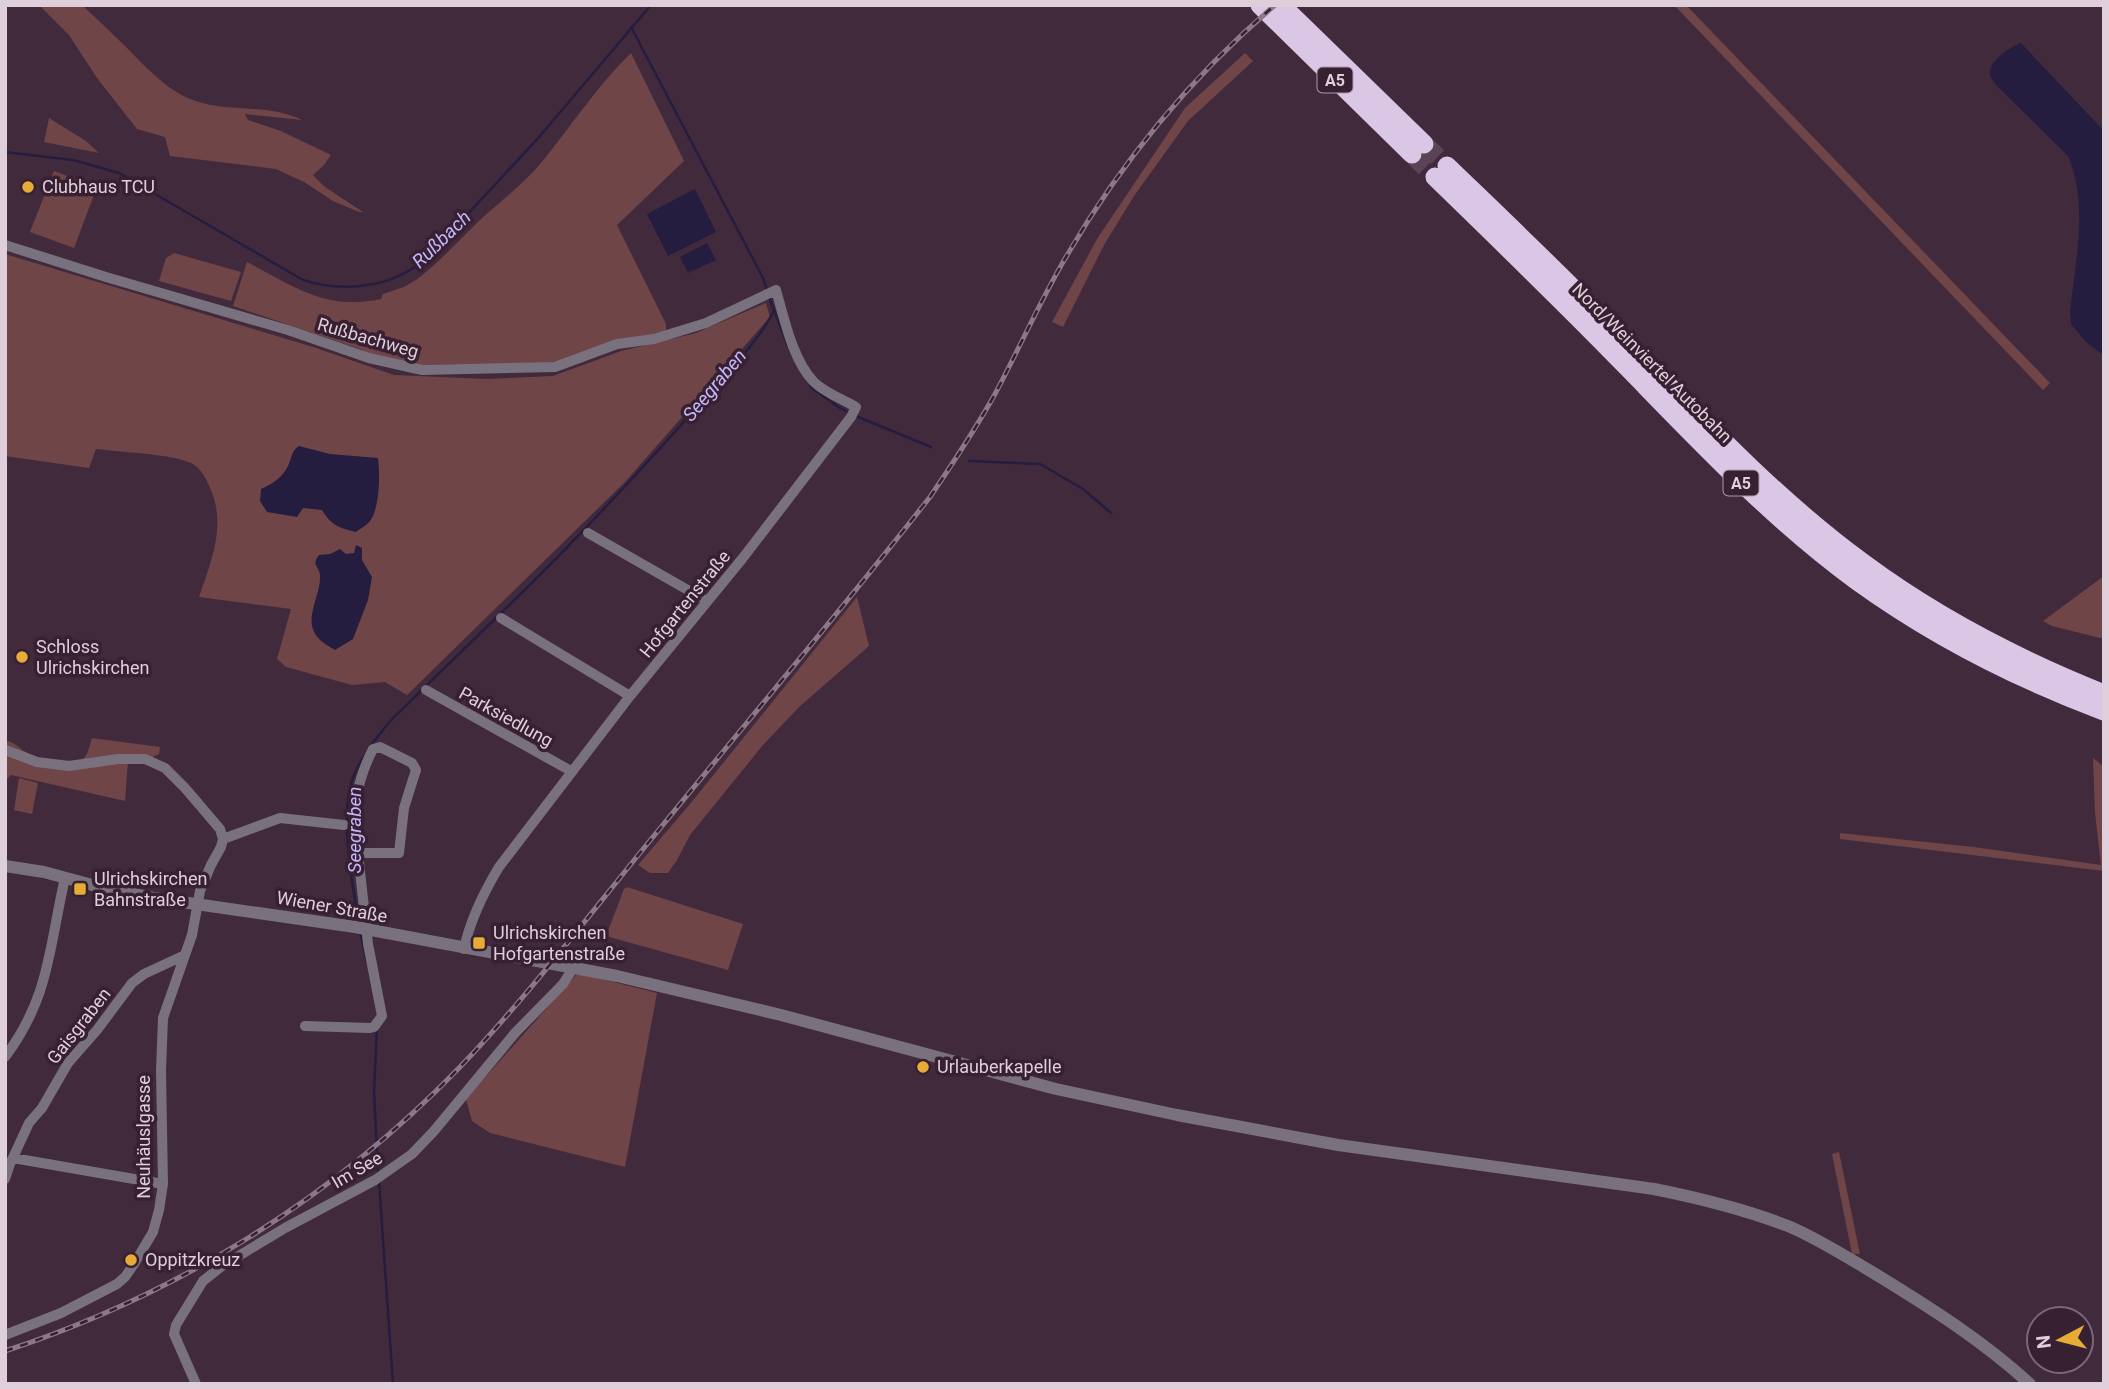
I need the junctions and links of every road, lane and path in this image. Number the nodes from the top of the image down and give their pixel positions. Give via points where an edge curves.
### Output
1 (1260, 5) edge
2 (1280, 5) edge
3 (5, 245) edge
4 (770, 293) joint
5 (588, 533) dead end
6 (707, 601) junction
7 (502, 618) dead end
8 (426, 690) dead end
9 (2104, 694) edge
10 (629, 696) junction
11 (2104, 712) edge
12 (5, 750) edge
13 (571, 771) junction
14 (344, 825) dead end
15 (223, 839) junction
16 (358, 853) junction
17 (5, 866) edge
18 (65, 878) junction
19 (198, 903) junction
20 (361, 928) junction
21 (464, 949) junction
22 (185, 955) junction
23 (574, 967) junction
24 (305, 1026) dead end
25 (5, 1057) edge
26 (13, 1158) junction
27 (5, 1179) edge
28 (163, 1184) junction
29 (5, 1335) edge
30 (196, 1384) edge
31 (2030, 1384) edge

1 - 2 highway, A5 via 1418,149
3 - 4 street, Rußbachweg via 369,358 422,370 555,367 617,344 654,339 706,323
4 - 6 street, Hofgartenstraße via 813,381 856,407
5 - 6 street
6 - 10 street, Hofgartenstraße
7 - 10 street
8 - 13 street, Parksiedlung
9 - 11 highway, Nord/Weinviertel Autobahn / A5 via 2028,662 1950,620 1831,540 1755,473 1573,288 1441,171 1745,487 1824,555 1943,636
10 - 13 street, Hofgartenstraße
12 - 15 street via 37,762 69,766 145,759 165,768 185,788 220,829
13 - 21 street, Hofgartenstraße via 499,867
14 - 15 street via 280,818
15 - 19 street, Neuhäuslgasse
16 - 16 street via 355,803 364,766 373,749 380,747 412,763 416,770 404,808 398,853
16 - 20 street
17 - 18 street, Wiener Straße
18 - 19 street, Wiener Straße
18 - 25 street via 40,994
19 - 20 street, Wiener Straße
19 - 22 street, Neuhäuslgasse
20 - 21 street, Wiener Straße
20 - 24 street via 382,1016 370,1028
21 - 23 street, Wiener Straße
22 - 26 street, Gaisgraben via 132,983 68,1063 29,1123
22 - 28 street, Neuhäuslgasse via 161,1033
23 - 30 street, Im See via 425,1141 387,1173 285,1228 202,1281 174,1334
23 - 31 street, Wiener Straße via 781,1015 1122,1104 1351,1147 1654,1189 1728,1206 1790,1227 1863,1267 1957,1325
26 - 27 street, Gaisgraben
26 - 28 street
28 - 29 street, Neuhäuslgasse via 153,1232 122,1280 92,1298

